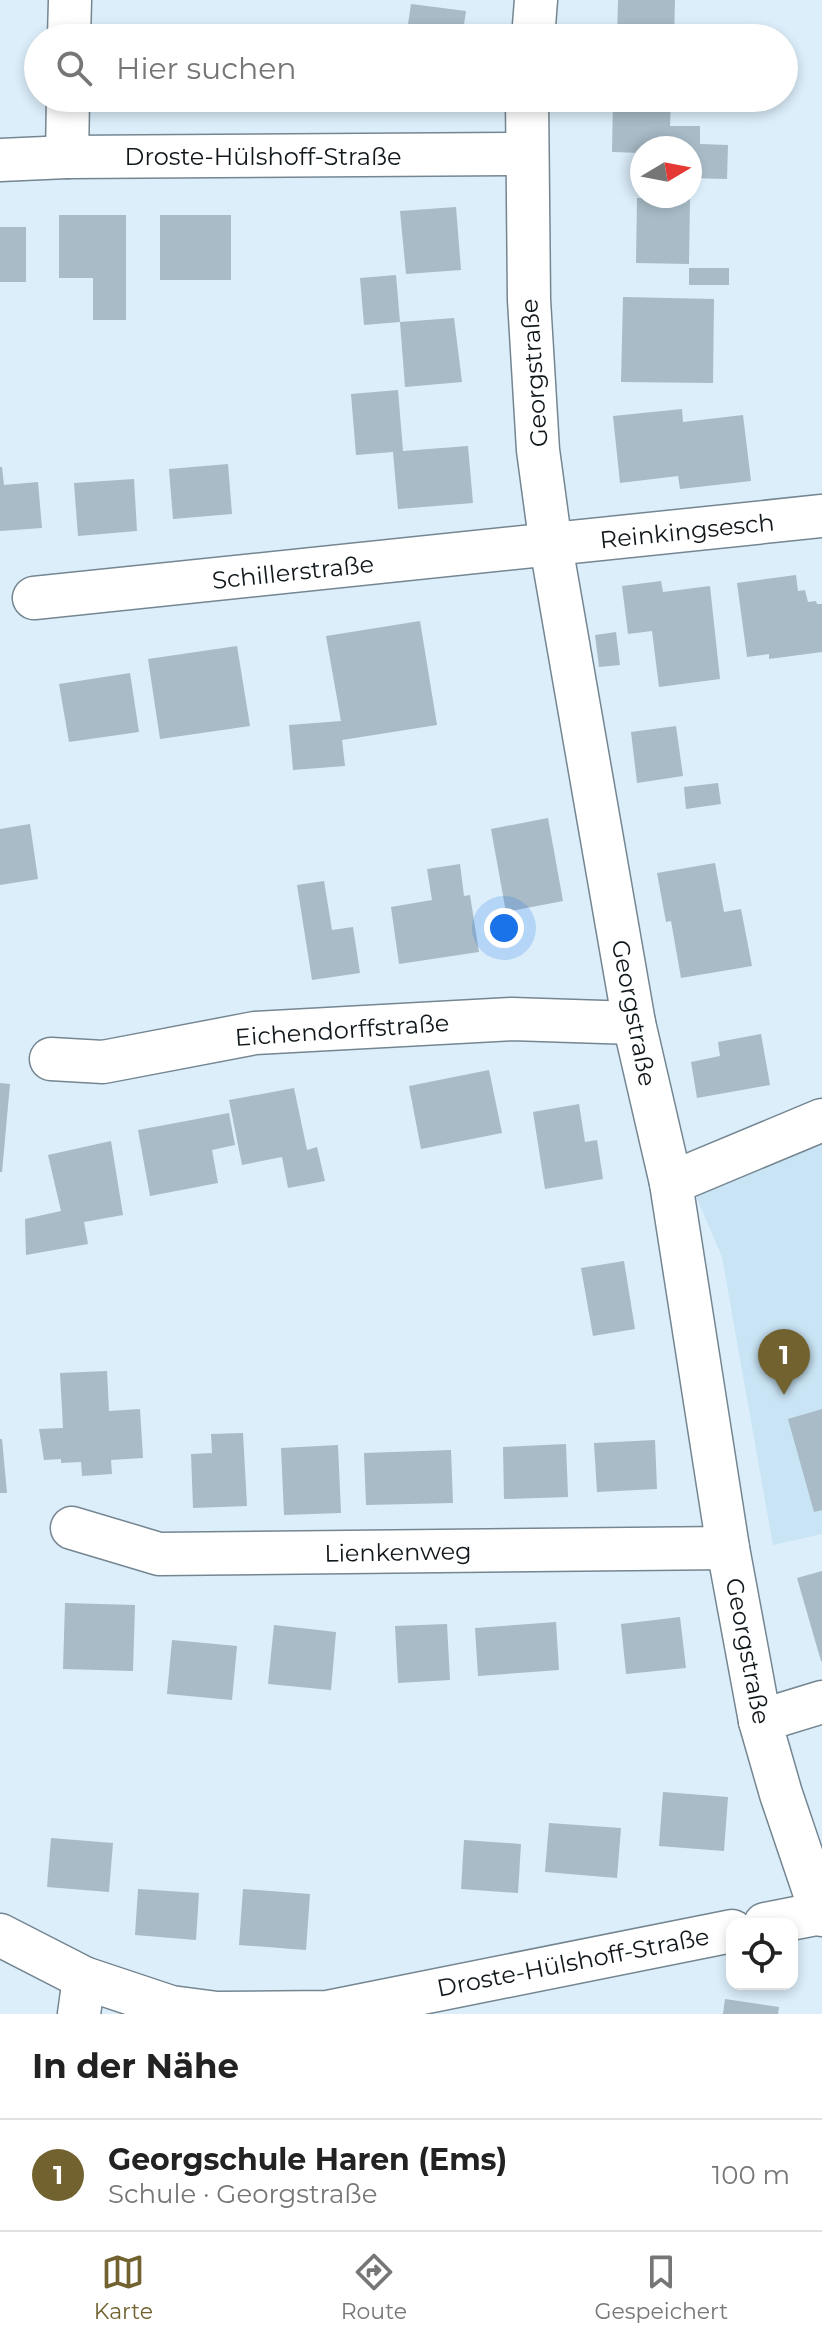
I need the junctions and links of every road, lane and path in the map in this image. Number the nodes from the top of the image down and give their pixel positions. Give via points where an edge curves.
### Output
1 (70, 0) edge
2 (536, 0) edge
3 (69, 24) edge
4 (534, 24) edge
5 (68, 112) edge
6 (527, 112) edge
7 (526, 154) junction
8 (67, 157) junction
9 (0, 160) edge
10 (822, 516) edge
11 (551, 546) junction
12 (34, 598) dead end
13 (634, 1023) junction
14 (51, 1059) dead end
15 (822, 1120) edge
16 (671, 1183) junction
17 (72, 1528) dead end
18 (728, 1548) junction
19 (822, 1702) edge
20 (760, 1721) junction
21 (821, 1914) edge
22 (798, 1918) edge
23 (726, 1932) edge
24 (0, 1935) edge
25 (82, 1996) edge
26 (327, 2013) edge

1 - 3 street
2 - 4 street
5 - 8 street
6 - 7 street, Georgstraße
7 - 8 street, Droste-Hülshoff-Straße
7 - 11 street, Georgstraße via 538,450
8 - 9 street, Droste-Hülshoff-Straße
10 - 11 street, Reinkingsesch
11 - 12 street, Schillerstraße
11 - 13 street, Georgstraße
13 - 14 street, Eichendorffstraße via 512,1019 255,1033 103,1062
13 - 16 street, Georgstraße
15 - 16 street
16 - 18 street, Georgstraße
17 - 18 street, Lienkenweg via 159,1554
18 - 20 street, Georgstraße
19 - 20 street
20 - 21 street, Georgstraße
21 - 22 street
23 - 26 street, Droste-Hülshoff-Straße
24 - 25 street, Droste-Hülshoff-Straße
25 - 26 street, Droste-Hülshoff-Straße via 217,2013

